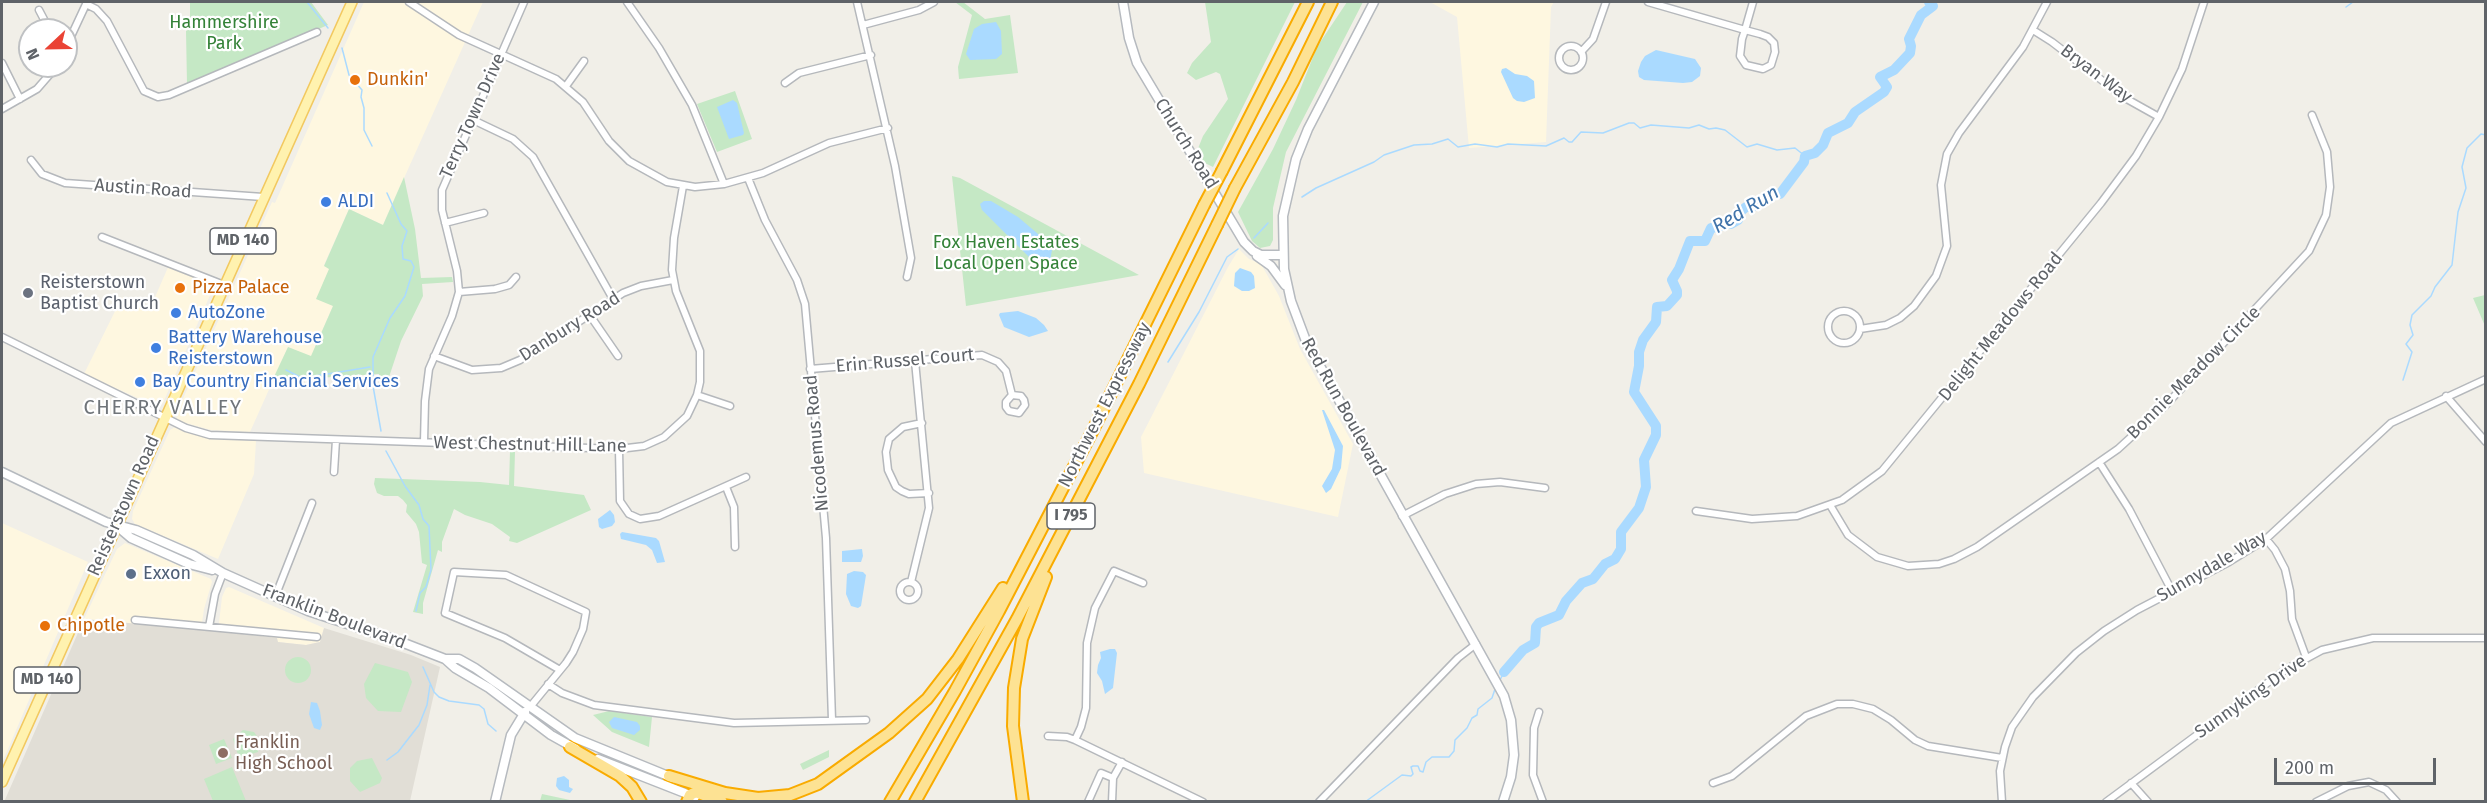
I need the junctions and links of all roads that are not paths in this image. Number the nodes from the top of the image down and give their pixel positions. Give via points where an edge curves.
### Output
1 (352, 2) edge
2 (409, 2) edge
3 (524, 2) edge
4 (627, 2) edge
5 (857, 2) edge
6 (933, 2) edge
7 (1123, 2) edge
8 (1308, 2) edge
9 (1332, 2) edge
10 (1374, 2) edge
11 (1606, 2) edge
12 (1648, 2) edge
13 (1753, 2) edge
14 (2047, 2) edge
15 (2204, 2) edge
16 (86, 3) edge
17 (39, 10) dead end
18 (44, 18) edge
19 (78, 19) edge
20 (863, 25) junction
21 (1745, 30) junction
22 (2033, 30) junction
23 (317, 32) dead end
24 (1581, 52) dead end
25 (501, 54) junction
26 (871, 55) junction
27 (584, 61) dead end
28 (2, 63) edge
29 (47, 78) edge
30 (785, 83) dead end
31 (566, 86) junction
32 (20, 99) junction
33 (2, 109) edge
34 (2312, 115) dead end
35 (2159, 117) junction
36 (471, 119) junction
37 (888, 128) junction
38 (31, 160) dead end
39 (748, 178) junction
40 (724, 184) junction
41 (683, 186) junction
42 (263, 197) junction
43 (484, 213) dead end
44 (445, 223) junction
45 (102, 237) dead end
46 (1252, 251) junction
47 (1283, 255) junction
48 (516, 277) dead end
49 (907, 277) dead end
50 (673, 280) junction
51 (224, 285) junction
52 (1288, 289) junction
53 (459, 292) junction
54 (613, 299) junction
55 (589, 315) junction
56 (1860, 329) junction
57 (2, 337) edge
58 (434, 356) junction
59 (618, 356) dead end
60 (915, 361) junction
61 (810, 369) junction
62 (2486, 379) edge
63 (697, 395) junction
64 (1012, 395) dead end
65 (2446, 396) junction
66 (730, 406) dead end
67 (164, 417) junction
68 (922, 423) junction
69 (1111, 438) junction
70 (336, 440) junction
71 (424, 442) junction
72 (2486, 442) edge
73 (619, 449) junction
74 (2099, 462) junction
75 (334, 472) dead end
76 (3, 476) edge
77 (746, 477) dead end
78 (726, 487) junction
79 (1063, 488) junction
80 (1545, 488) dead end
81 (929, 493) junction
82 (312, 502) dead end
83 (1830, 505) junction
84 (1696, 512) dead end
85 (1402, 516) junction
86 (115, 525) junction
87 (2266, 538) junction
88 (735, 547) dead end
89 (223, 573) junction
90 (911, 582) dead end
91 (1143, 583) dead end
92 (2172, 591) junction
93 (275, 597) junction
94 (135, 620) dead end
95 (209, 627) junction
96 (316, 637) dead end
97 (2486, 638) edge
98 (1476, 644) junction
99 (2306, 657) junction
100 (445, 659) junction
101 (560, 670) junction
102 (548, 684) junction
103 (530, 707) junction
104 (1539, 711) dead end
105 (523, 715) junction
106 (832, 720) junction
107 (866, 720) dead end
108 (1048, 736) dead end
109 (1075, 740) junction
110 (570, 747) junction
111 (2002, 758) junction
112 (1122, 762) junction
113 (669, 776) junction
114 (1113, 778) junction
115 (2, 782) edge
116 (1713, 783) dead end
117 (2131, 783) junction
118 (688, 798) edge
119 (1185, 798) edge
120 (495, 801) edge
121 (641, 801) edge
122 (707, 801) edge
123 (722, 801) edge
124 (730, 801) edge
125 (889, 801) edge
126 (915, 801) edge
127 (1024, 801) edge
128 (1088, 801) edge
129 (1112, 801) edge
130 (1203, 801) edge
131 (1319, 801) edge
132 (1503, 801) edge
133 (1543, 801) edge
134 (2002, 801) edge
135 (2106, 801) edge
136 (2148, 801) edge
137 (2316, 801) edge
138 (2397, 801) edge

1 - 42 main road, Reisterstown Road / MD 140
2 - 25 street via 459,35
3 - 25 street, Terry Town Drive
4 - 40 street via 692,105
5 - 20 street
6 - 20 street via 919,10
7 - 46 main road, Church Road via 1129,38 1140,69
8 - 79 highway, Northwest Expressway / I 795, bridge
9 - 69 highway, Northwest Expressway / I 795, bridge
10 - 47 main road, Red Run Boulevard via 1298,152 1285,203
11 - 24 street via 1593,39
12 - 21 street
13 - 21 street
14 - 22 street
15 - 35 street, Delight Meadows Road via 2188,53
16 - 19 street
16 - 23 street via 107,21 144,91 158,97
17 - 18 street
20 - 26 street
21 - 21 street via 1772,40 1775,52 1770,66 1760,69 1741,60
22 - 35 street, Bryan Way via 2125,98
22 - 56 street via 1947,154 1941,185 1947,246 1936,276 1900,318 1886,325
25 - 31 street
25 - 36 street, Terry Town Drive
26 - 30 street via 799,73
26 - 37 street
27 - 31 street
28 - 32 street
29 - 32 street
31 - 41 street via 628,161 652,176
32 - 33 street
34 - 74 street, Bonnie Meadow Circle via 2327,152 2330,188 2326,215 2309,251 2150,422
35 - 83 street, Delight Meadows Road via 2101,203 1894,459 1861,488
36 - 44 street, Terry Town Drive via 442,190
36 - 54 street via 513,139 533,157
37 - 39 street via 830,143
37 - 49 street via 911,258
38 - 42 street, Austin Road via 42,174 65,183
39 - 40 street
39 - 61 street, Nicodemus Road via 802,294
40 - 41 street
41 - 50 street, West Chestnut Hill Lane via 671,260
42 - 51 main road, Reisterstown Road / MD 140
43 - 44 street
44 - 53 street, Terry Town Drive
45 - 51 street
46 - 47 main road
46 - 52 main road, Church Road via 1275,270
47 - 52 main road, Red Run Boulevard
48 - 53 street via 509,285 495,289
50 - 54 street, Danbury Road via 641,286
50 - 63 street, West Chestnut Hill Lane via 700,351 702,372
51 - 67 main road, Reisterstown Road / MD 140
52 - 85 main road, Red Run Boulevard via 1306,341
53 - 58 street, Terry Town Drive
54 - 55 street, Danbury Road
55 - 58 street, Danbury Road via 501,368 472,370
55 - 59 street
56 - 56 street via 1856,339 1843,344 1831,337 1827,327 1831,317 1847,311 1856,317
57 - 67 street, West Chestnut Hill Lane
58 - 71 street, Terry Town Drive via 426,380
60 - 61 street, Erin Russel Court
60 - 64 street, Erin Russel Court via 990,357 1006,371
60 - 68 street
61 - 106 street, Nicodemus Road via 826,538
62 - 65 street, Sunnydale Way
63 - 66 street
63 - 73 street, West Chestnut Hill Lane via 687,416 664,437 644,446
65 - 72 street
65 - 87 street, Sunnydale Way via 2391,423
67 - 70 street, West Chestnut Hill Lane via 210,435
67 - 86 main road, Reisterstown Road / MD 140
68 - 81 street
68 - 81 street via 903,427 890,439 886,452 891,479 902,491
69 - 126 highway, Northwest Expressway / I 795 via 1017,619
69 - 127 highway via 1034,604 1022,639 1013,707
70 - 71 street, West Chestnut Hill Lane
70 - 75 street
71 - 73 street, West Chestnut Hill Lane
73 - 78 street via 620,501 634,518 652,519
74 - 83 street, Bonnie Meadow Circle via 1971,551 1932,566 1901,565 1870,553 1848,535
74 - 92 street
76 - 86 main road, Franklin Boulevard
77 - 78 street
78 - 88 street via 734,507
79 - 113 highway via 1002,591 941,682 913,713 870,748 818,784 779,797 736,795
79 - 125 highway, Northwest Expressway / I 795 via 955,691
80 - 85 street via 1476,484 1445,494
81 - 90 street
82 - 93 street
83 - 84 street, Delight Meadows Road via 1797,516 1762,520
85 - 98 main road, Red Run Boulevard
86 - 89 main road, Franklin Boulevard via 131,538 168,555
86 - 115 main road, Reisterstown Road / MD 140
87 - 92 street, Sunnydale Way
87 - 99 street via 2284,569 2292,619
89 - 93 main road, Franklin Boulevard
89 - 95 street
91 - 109 street via 1114,571 1095,608 1087,643 1086,708
92 - 111 street, Sunnydale Way via 2104,631 2061,668 2018,717
93 - 100 main road, Franklin Boulevard
94 - 95 street
95 - 96 street
97 - 99 street, Sunnyking Drive via 2373,638
98 - 131 street
98 - 132 main road, Red Run Boulevard via 1500,689 1514,743 1511,777
99 - 117 street, Sunnyking Drive
100 - 103 main road, Franklin Boulevard via 459,659 475,668
100 - 105 main road, Franklin Boulevard
101 - 101 street via 505,638 446,613 454,572 506,575 586,612 579,639
101 - 102 street
102 - 103 street
102 - 106 street via 594,705 734,723
103 - 105 main road
103 - 113 main road, Franklin Boulevard via 575,738
104 - 133 street via 1534,728 1533,775
105 - 110 main road, Franklin Boulevard
105 - 120 main road via 511,735
106 - 107 street
108 - 109 street
109 - 112 street
110 - 118 main road, Franklin Boulevard
110 - 121 highway via 620,776
111 - 116 street via 1928,746 1878,711 1837,704 1806,716 1732,776
111 - 134 street, Sunnydale Way
112 - 114 street
112 - 119 street
113 - 124 main road, Franklin Boulevard
114 - 128 street via 1101,773
114 - 129 street
117 - 135 street, Sunnyking Drive
117 - 136 street
118 - 122 main road, Franklin Boulevard
118 - 123 highway via 700,793
119 - 130 street
137 - 138 street via 2348,786 2368,782 2386,790

